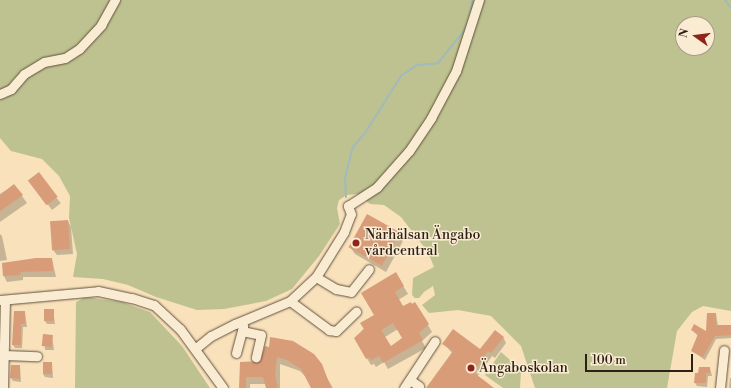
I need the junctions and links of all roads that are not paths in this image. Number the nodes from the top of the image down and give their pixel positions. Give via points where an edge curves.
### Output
1 (115, 0) edge
2 (479, 0) edge
3 (0, 94) edge
4 (369, 269) dead end
5 (316, 277) junction
6 (2, 300) edge
7 (290, 301) junction
8 (356, 312) dead end
9 (245, 320) junction
10 (242, 331) junction
11 (435, 341) dead end
12 (196, 348) junction
13 (724, 350) dead end
14 (236, 353) dead end
15 (4, 355) junction
16 (37, 356) dead end
17 (256, 357) dead end
18 (410, 380) junction
19 (419, 386) dead end
20 (3, 388) edge
21 (222, 388) edge
22 (404, 388) edge
23 (720, 388) edge

1 - 3 street via 101,25 79,49 65,58 44,62 24,74 11,89
2 - 5 street via 456,71 431,118 409,151 377,187 348,206 350,214 344,232
4 - 5 street via 351,292 336,290
5 - 7 street
6 - 12 street via 98,291 132,298 154,305 172,320
6 - 15 street
7 - 8 street via 330,330 336,331
7 - 9 street
9 - 10 street
9 - 12 street via 211,336
10 - 14 street
10 - 17 street via 261,335
11 - 18 street
12 - 21 street
13 - 23 street
15 - 16 street
15 - 20 street
18 - 19 street
18 - 22 street

